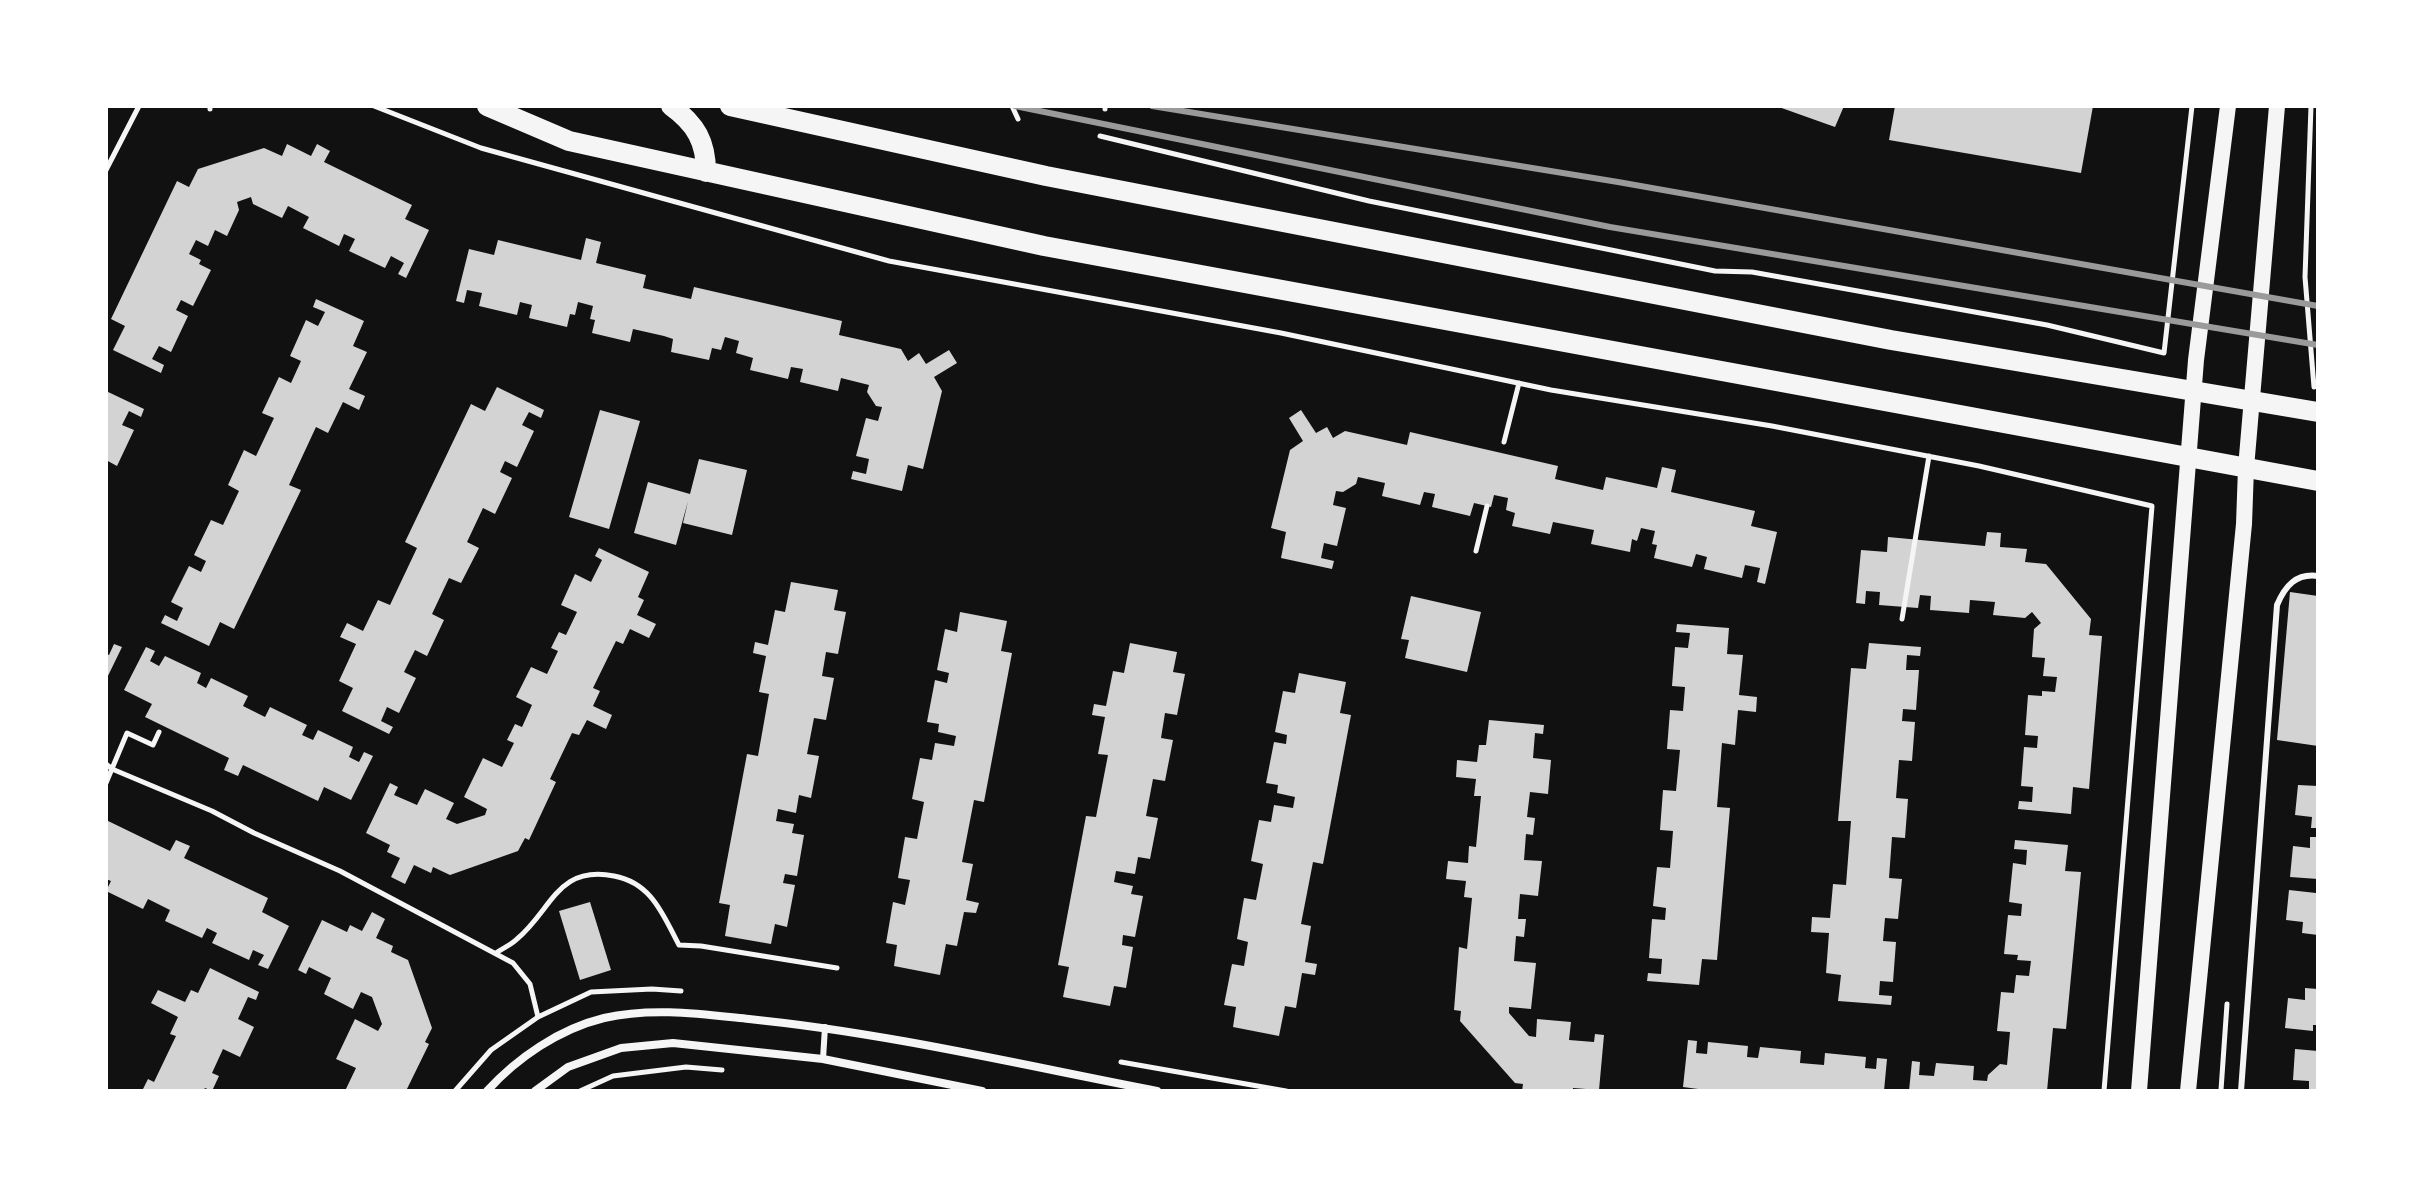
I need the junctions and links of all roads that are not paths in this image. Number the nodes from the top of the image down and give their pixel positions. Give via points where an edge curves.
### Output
1 (487, 106) edge
2 (671, 106) edge
3 (730, 106) edge
4 (2228, 106) edge
5 (2277, 106) edge
6 (706, 172) junction
7 (2193, 391) junction
8 (2252, 401) junction
9 (2318, 412) edge
10 (2188, 457) junction
11 (2246, 468) junction
12 (2318, 481) edge
13 (2318, 576) edge
14 (825, 1027) junction
15 (823, 1059) junction
16 (487, 1091) edge
17 (535, 1091) edge
18 (982, 1091) edge
19 (1157, 1091) edge
20 (2139, 1091) edge
21 (2188, 1091) edge
22 (2241, 1091) edge

1 - 6 main road via 569,141
2 - 6 main road via 699,136 706,151
3 - 7 main road via 1046,176 1891,340
4 - 7 main road
5 - 8 main road
6 - 10 main road via 1044,246
7 - 8 main road
7 - 10 main road
8 - 9 main road
8 - 11 main road
10 - 11 main road
10 - 20 main road
11 - 12 main road
11 - 21 main road
13 - 22 lane via 2295,579 2277,605
14 - 15 lane
14 - 16 street via 670,1011 604,1018 552,1038 504,1071
14 - 19 street
15 - 17 street via 673,1043 621,1048 568,1067
15 - 18 street

